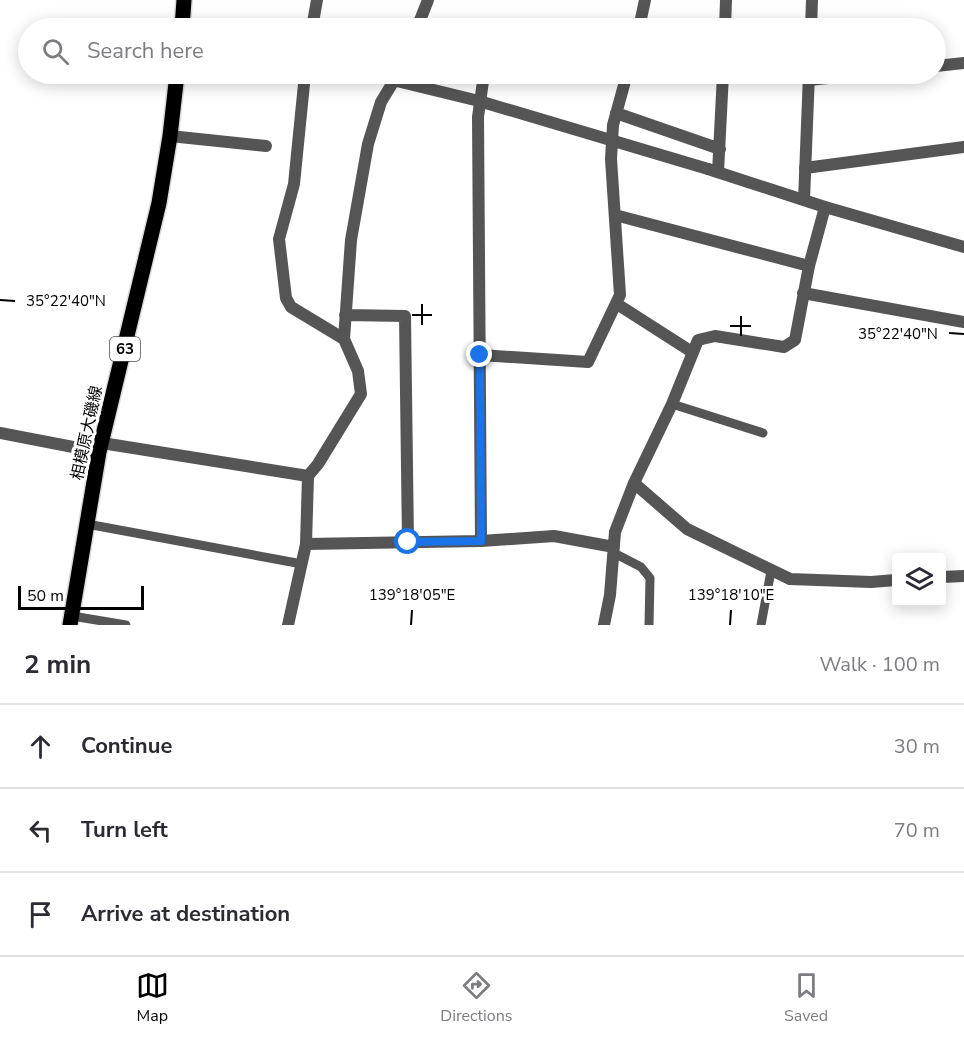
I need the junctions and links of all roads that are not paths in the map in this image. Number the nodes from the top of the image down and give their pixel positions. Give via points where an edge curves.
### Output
1 (183, 0) edge
2 (317, 0) edge
3 (428, 0) edge
4 (645, 0) edge
5 (726, 0) edge
6 (812, 0) edge
7 (184, 18) edge
8 (314, 18) edge
9 (421, 18) edge
10 (641, 18) edge
11 (725, 18) edge
12 (811, 18) edge
13 (964, 63) edge
14 (946, 65) edge
15 (176, 84) edge
16 (304, 84) edge
17 (392, 84) edge
18 (407, 84) edge
19 (483, 84) edge
20 (624, 84) edge
21 (723, 84) edge
22 (809, 84) edge
23 (616, 113) junction
24 (170, 136) junction
25 (266, 146) dead end
26 (964, 147) edge
27 (720, 149) junction
28 (805, 168) junction
29 (713, 171) junction
30 (804, 200) junction
31 (825, 207) junction
32 (615, 215) junction
33 (964, 247) edge
34 (809, 266) junction
35 (803, 293) junction
36 (617, 304) junction
37 (345, 315) junction
38 (964, 322) edge
39 (344, 339) junction
40 (693, 352) junction
41 (480, 355) junction
42 (672, 404) junction
43 (0, 433) edge
44 (763, 433) dead end
45 (100, 447) junction
46 (308, 476) junction
47 (634, 483) junction
48 (87, 524) junction
49 (481, 541) junction
50 (408, 542) junction
51 (306, 544) junction
52 (614, 550) junction
53 (302, 564) junction
54 (771, 571) junction
55 (964, 576) edge
56 (946, 577) edge
57 (892, 580) edge
58 (71, 621) edge
59 (126, 625) edge
60 (288, 625) edge
61 (604, 625) edge
62 (650, 625) edge
63 (761, 625) edge

1 - 7 main road
2 - 8 street
3 - 9 street
4 - 10 street
5 - 11 street
6 - 12 street
13 - 14 street
15 - 24 main road, 相模原大磯線 / 63
16 - 39 street via 294,184 279,239 286,298 291,307
17 - 37 street via 381,102 368,144 351,240
18 - 29 street, bridge
19 - 41 street via 478,117
20 - 23 street
21 - 27 street
22 - 28 street
23 - 27 street
23 - 32 street via 611,159
24 - 25 street
24 - 45 main road, 相模原大磯線 / 63 via 149,248
26 - 28 street
27 - 29 street
28 - 30 street
29 - 30 street
30 - 31 street
31 - 33 street
31 - 34 street
32 - 34 street
32 - 36 street via 620,295
34 - 35 street
35 - 38 street
35 - 40 street via 795,340 784,347 715,336 698,340
36 - 40 street
36 - 41 street via 588,362
37 - 39 street
37 - 50 street via 405,316
39 - 46 street via 361,394
40 - 42 street
41 - 49 street
42 - 44 lane
42 - 47 street
43 - 45 street
45 - 46 street
45 - 48 main road, 相模原大磯線 / 63
46 - 51 street
47 - 52 street via 615,532
47 - 54 street via 687,529
48 - 53 lane
48 - 58 main road, 相模原大磯線 / 63
49 - 50 street
49 - 52 street via 554,536
50 - 51 street
51 - 53 street
52 - 61 street
52 - 62 lane via 641,567 650,578
53 - 60 street
54 - 57 street via 790,579
54 - 63 lane
55 - 56 street
58 - 59 lane

